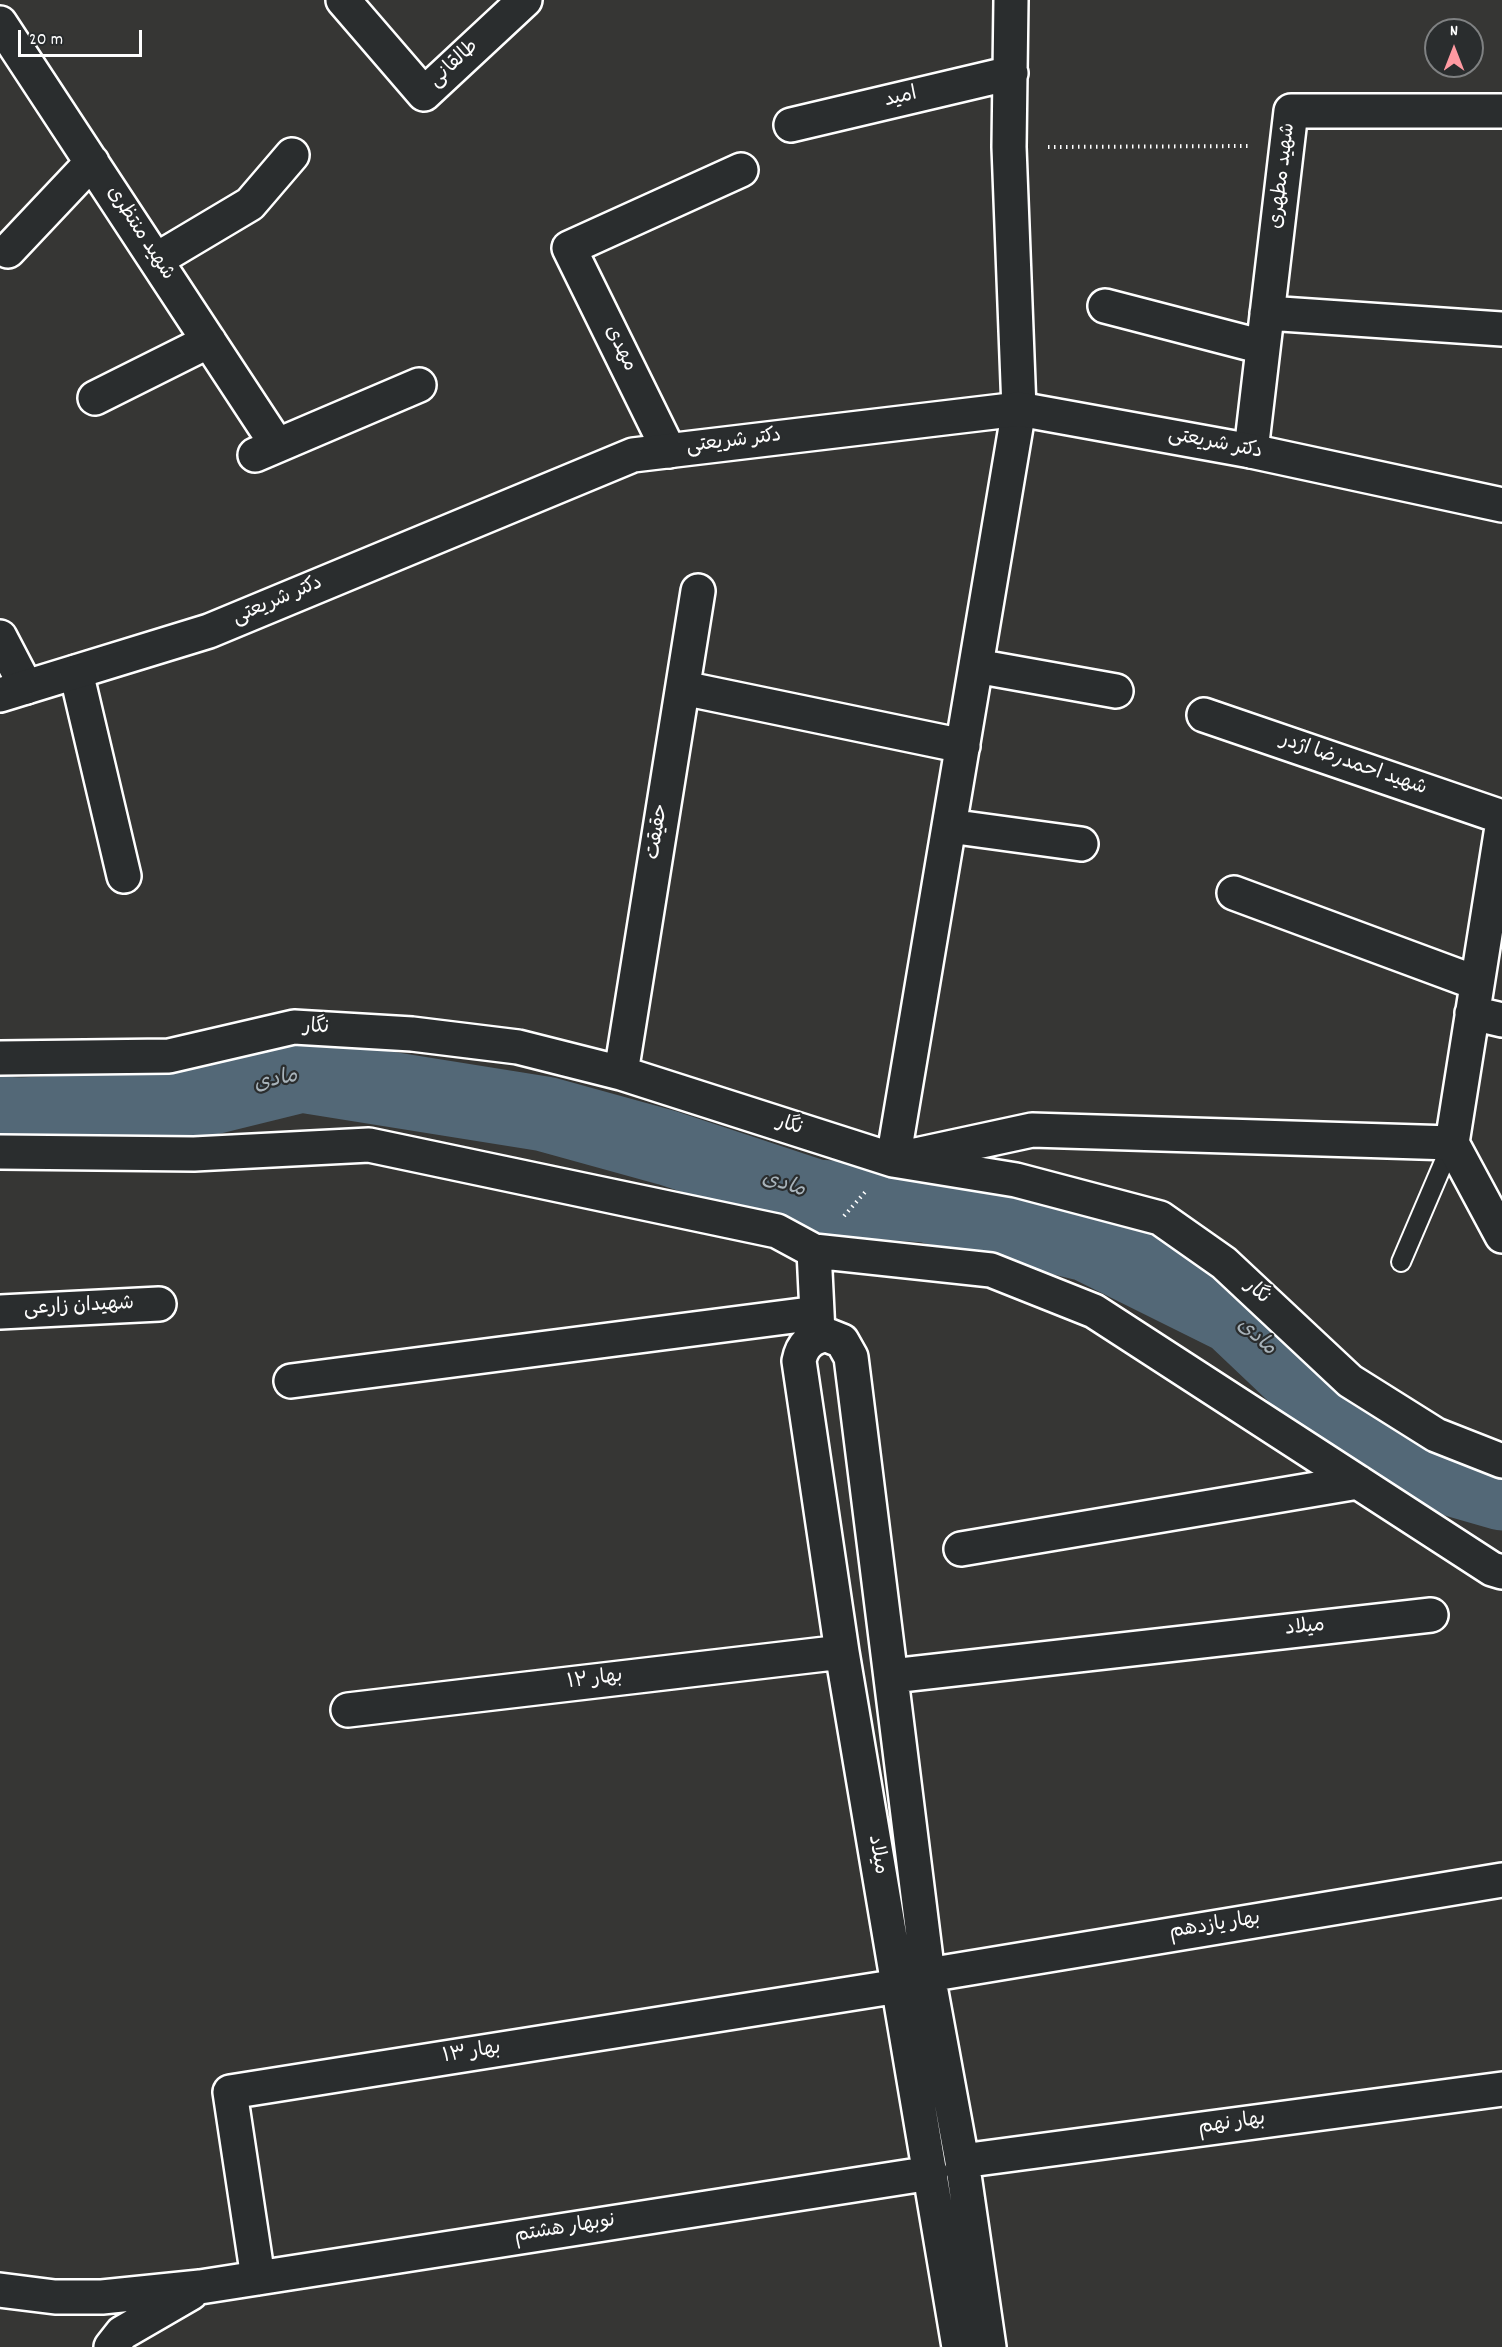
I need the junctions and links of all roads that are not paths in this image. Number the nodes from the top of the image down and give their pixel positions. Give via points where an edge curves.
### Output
1 (343, 0) edge
2 (525, 0) edge
3 (1011, 0) edge
4 (0, 23) edge
5 (1011, 73) junction
6 (1502, 111) edge
7 (791, 125) dead end
8 (292, 155) dead end
9 (92, 162) junction
10 (741, 170) dead end
11 (8, 251) dead end
12 (156, 260) junction
13 (1105, 306) dead end
14 (1267, 313) junction
15 (1502, 329) edge
16 (209, 340) junction
17 (1263, 347) junction
18 (419, 385) dead end
19 (95, 398) dead end
20 (1019, 409) junction
21 (669, 451) junction
22 (1251, 451) junction
23 (1502, 505) edge
24 (698, 591) dead end
25 (0, 637) edge
26 (976, 666) junction
27 (76, 672) junction
28 (682, 688) junction
29 (13, 691) edge
30 (1116, 691) dead end
31 (1204, 715) dead end
32 (963, 746) junction
33 (1502, 817) edge
34 (949, 826) junction
35 (1502, 827) edge
36 (1081, 844) dead end
37 (124, 876) dead end
38 (1234, 893) dead end
39 (1484, 1005) edge
40 (0, 1058) edge
41 (621, 1073) junction
42 (1452, 1143) junction
43 (0, 1152) edge
44 (893, 1160) junction
45 (1502, 1236) edge
46 (814, 1251) junction
47 (1401, 1262) dead end
48 (159, 1304) dead end
49 (0, 1312) edge
50 (812, 1337) junction
51 (291, 1381) dead end
52 (1502, 1461) edge
53 (1358, 1482) junction
54 (961, 1549) dead end
55 (1502, 1572) edge
56 (1431, 1615) dead end
57 (842, 1652) junction
58 (892, 1676) junction
59 (348, 1710) dead end
60 (897, 1717) junction
61 (854, 1724) junction
62 (1502, 1880) edge
63 (914, 1980) junction
64 (1502, 2089) edge
65 (962, 2161) junction
66 (931, 2173) junction
67 (961, 2265) junction
68 (258, 2278) junction
69 (200, 2288) junction
70 (0, 2290) edge
71 (111, 2347) edge
72 (959, 2347) edge
73 (989, 2347) edge

1 - 2 street, طالقانی via 424,94
3 - 5 street
4 - 9 street, شهید منتظری
5 - 7 street, امید
5 - 20 street via 1009,147
6 - 14 street, شهید مطهری via 1291,111
8 - 12 street via 250,204
9 - 11 street
9 - 12 street, شهید منتظری
10 - 21 street, مهدی via 569,248
12 - 16 street, شهید منتظری
13 - 17 street
14 - 15 street
14 - 17 street, شهید مطهری
16 - 18 street, شهید منتظری via 266,450
16 - 19 street
17 - 22 street, شهید مطهری
20 - 21 street, دکتر شریعتی
20 - 22 street, دکتر شریعتی
20 - 26 street
21 - 27 street, دکتر شریعتی via 633,455 209,631
22 - 23 street, دکتر شریعتی
24 - 28 street, حقیقت
25 - 29 street
26 - 30 street
26 - 32 street
27 - 29 street, دکتر شریعتی
27 - 37 street
28 - 32 street
28 - 41 street, حقیقت
31 - 33 street, شهید احمدرضا اژدر
32 - 34 street
34 - 36 street
34 - 44 street
35 - 39 street
38 - 39 street
39 - 42 street
40 - 41 street, نگار via 169,1056 294,1027 412,1034 518,1047
41 - 44 street, نگار
42 - 44 street via 1032,1130
42 - 45 street
42 - 47 lane
43 - 46 street via 194,1154 369,1145 777,1232
44 - 52 street, نگار via 1016,1180 1160,1218 1224,1263 1350,1381 1436,1435
46 - 50 street, میلاد
46 - 53 street via 991,1270 1094,1311
48 - 49 street, شهیدان زارعی
50 - 51 street
50 - 57 street, میلاد
50 - 58 street, میلاد via 836,1337 848,1348
53 - 54 street
53 - 55 street
56 - 58 street, میلاد
57 - 59 street, بهار ۱۲
57 - 61 street, میلاد
58 - 60 street, میلاد
60 - 61 street
60 - 63 street, میلاد
61 - 63 street, میلاد
62 - 63 street, بهار یازدهم
63 - 65 street, میلاد
63 - 66 street, میلاد
63 - 68 street, بهار ۱۳ via 230,2092
64 - 65 street, بهار نهم
65 - 67 street, میلاد
66 - 67 street, میلاد
66 - 68 street, نوبهار هشتم
67 - 72 street, میلاد
67 - 73 street, میلاد
68 - 69 street, نوبهار هشتم
69 - 70 street, نوبهار هشتم via 102,2297 55,2297
69 - 71 street via 122,2334

